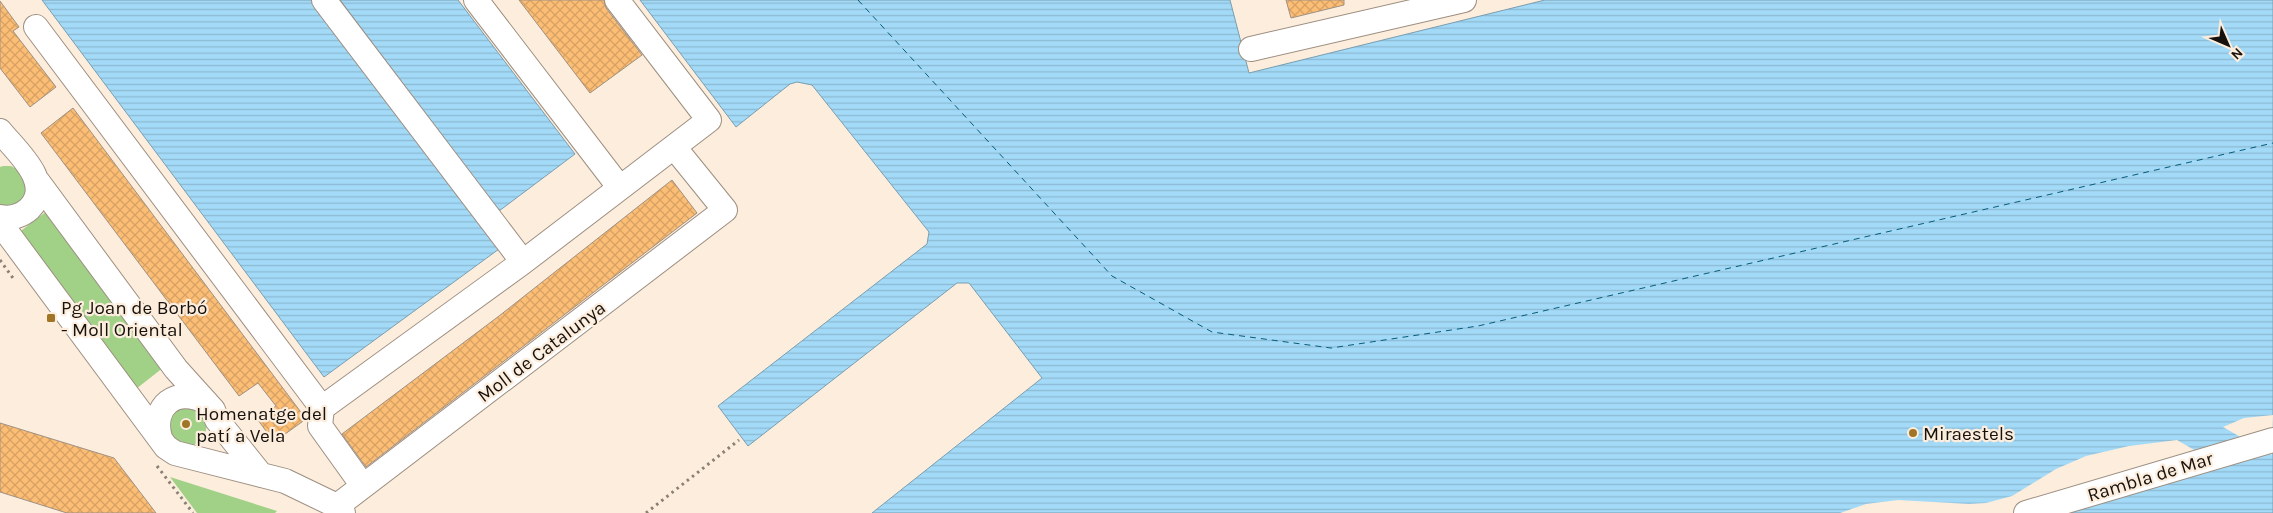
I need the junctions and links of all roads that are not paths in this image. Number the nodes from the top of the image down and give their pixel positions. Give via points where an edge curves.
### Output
1 (324, 0) edge
2 (476, 0) edge
3 (617, 0) edge
4 (1464, 0) edge
5 (36, 27) dead end
6 (1251, 49) dead end
7 (0, 131) edge
8 (674, 147) junction
9 (0, 157) edge
10 (24, 161) junction
11 (38, 182) junction
12 (620, 188) junction
13 (0, 217) edge
14 (0, 223) edge
15 (523, 262) junction
16 (322, 408) junction
17 (211, 411) junction
18 (160, 438) junction
19 (2273, 440) edge
20 (186, 456) junction
21 (261, 475) junction
22 (360, 489) junction
23 (340, 510) edge
24 (2026, 513) edge

1 - 15 street
2 - 12 street
3 - 8 street via 709,120
4 - 6 street
5 - 16 street
7 - 10 street
8 - 12 street
8 - 22 street, Moll de Catalunya via 725,210
9 - 10 street
10 - 11 street
11 - 13 street via 38,192 30,208 13,218
11 - 17 street via 176,369
12 - 15 street
14 - 18 street
15 - 16 street
16 - 22 street via 320,426
17 - 18 street via 197,397 177,397 162,409 158,419
17 - 20 street via 217,430 212,442 194,455
17 - 21 street
18 - 20 street via 170,450
19 - 24 street, Rambla de Mar
20 - 21 street
21 - 23 street via 285,481
22 - 23 street, Moll de Catalunya

